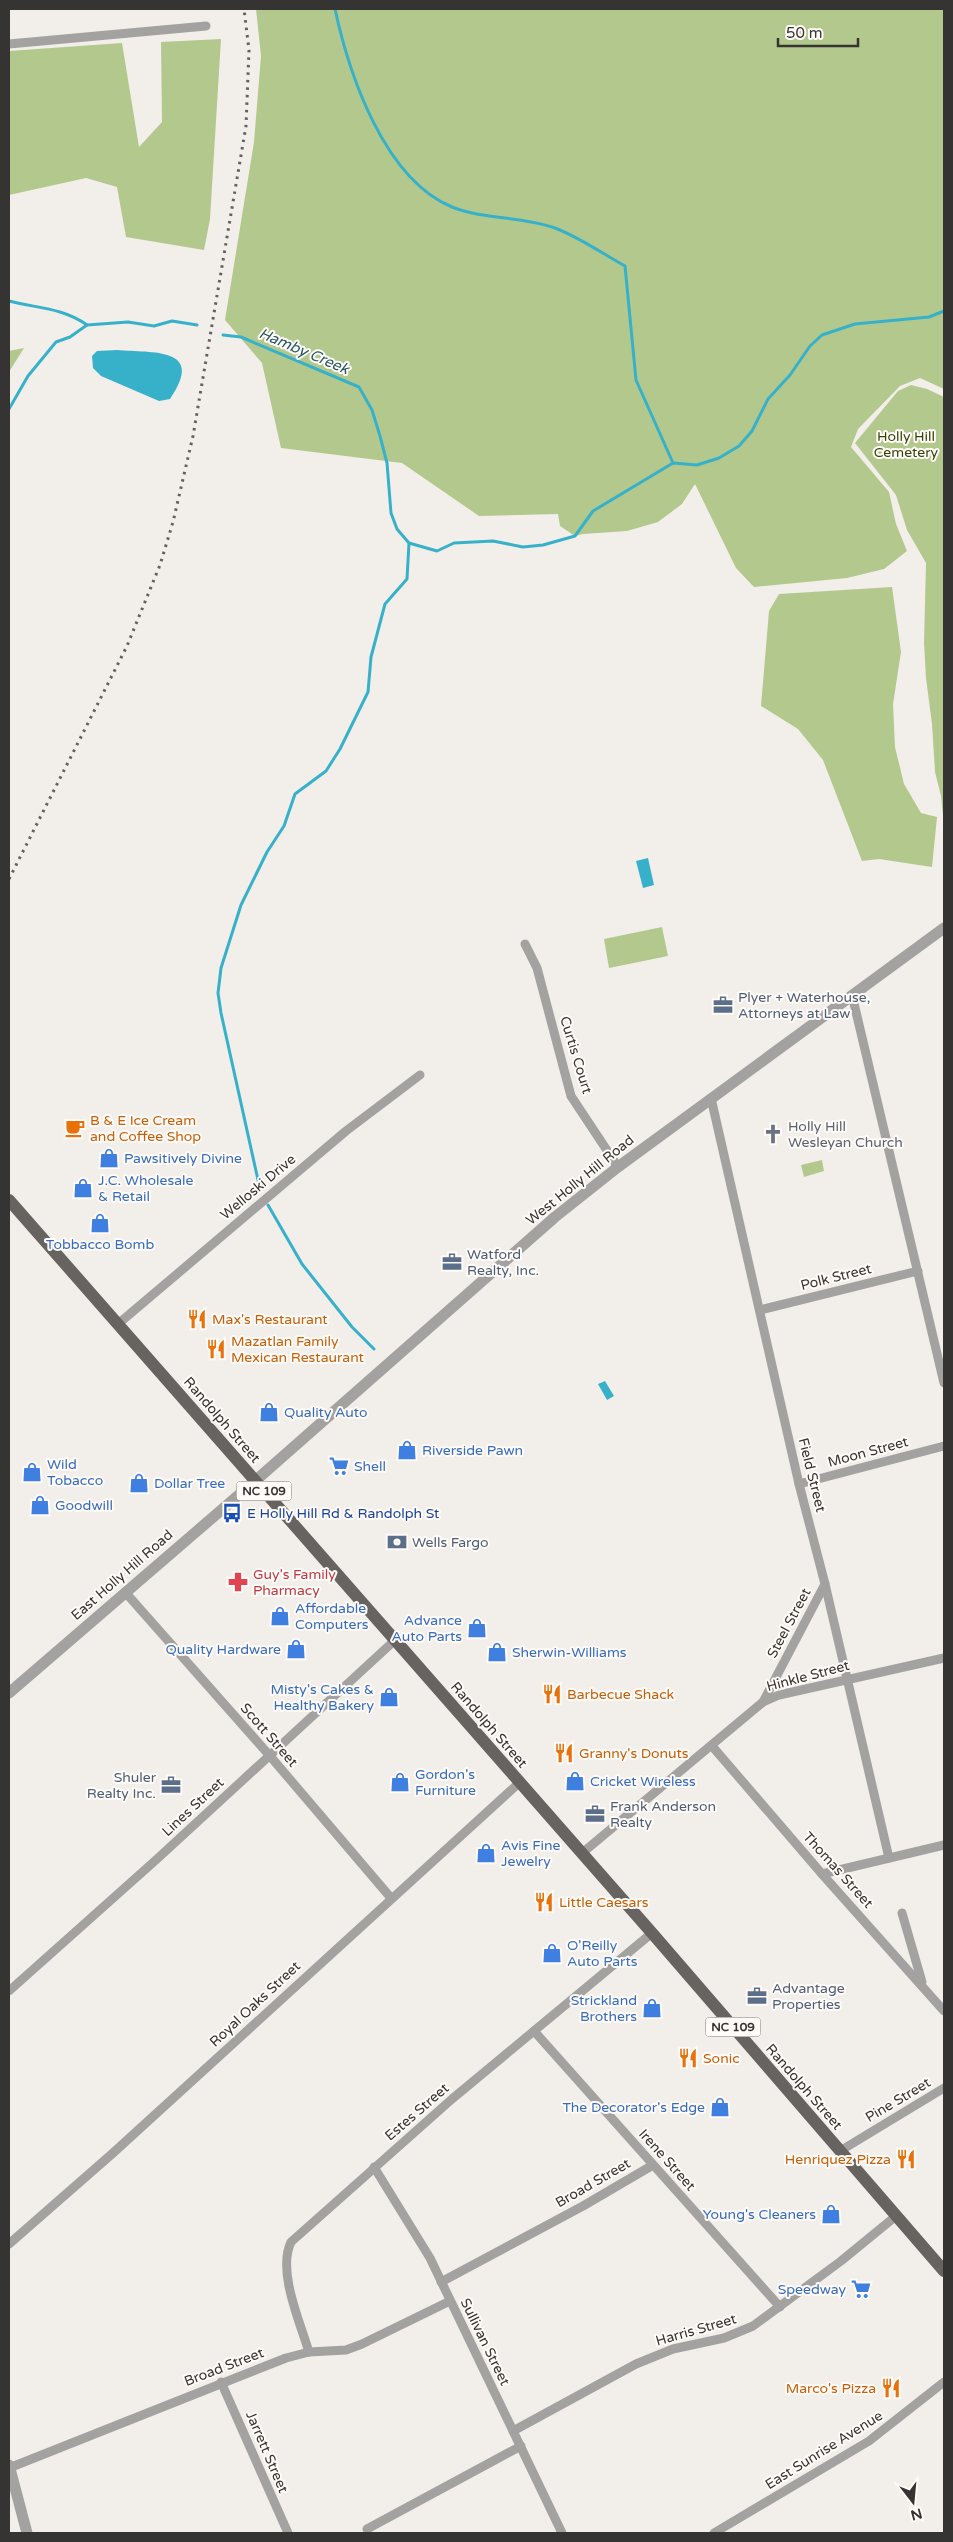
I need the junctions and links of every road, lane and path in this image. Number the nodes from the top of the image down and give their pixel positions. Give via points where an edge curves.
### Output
1 (206, 26) dead end
2 (9, 44) edge
3 (944, 928) edge
4 (525, 944) dead end
5 (852, 995) junction
6 (420, 1075) dead end
7 (711, 1098) junction
8 (618, 1167) junction
9 (9, 1200) edge
10 (918, 1271) junction
11 (760, 1310) junction
12 (118, 1324) junction
13 (944, 1383) edge
14 (944, 1446) edge
15 (255, 1481) junction
16 (799, 1484) junction
17 (825, 1584) junction
18 (125, 1592) junction
19 (394, 1641) junction
20 (944, 1658) edge
21 (847, 1680) junction
22 (9, 1693) edge
23 (763, 1702) junction
24 (712, 1746) junction
25 (270, 1756) junction
26 (519, 1783) junction
27 (944, 1845) edge
28 (582, 1854) junction
29 (890, 1858) junction
30 (822, 1874) junction
31 (391, 1898) junction
32 (902, 1913) dead end
33 (652, 1933) junction
34 (923, 1985) junction
35 (9, 1991) edge
36 (944, 2011) edge
37 (534, 2031) junction
38 (944, 2088) edge
39 (840, 2151) junction
40 (653, 2165) junction
41 (374, 2167) junction
42 (896, 2216) junction
43 (9, 2244) edge
44 (944, 2271) edge
45 (441, 2282) junction
46 (450, 2301) junction
47 (780, 2307) junction
48 (309, 2352) junction
49 (222, 2382) junction
50 (944, 2382) edge
51 (513, 2431) junction
52 (521, 2446) junction
53 (9, 2467) edge
54 (366, 2529) dead end
55 (27, 2533) edge
56 (288, 2533) edge
57 (562, 2533) edge
58 (714, 2533) edge

1 - 2 street
3 - 5 street, West Holly Hill Road
4 - 8 street, Curtis Court via 537,968 571,1096
5 - 7 street, West Holly Hill Road
5 - 10 street
6 - 12 street, Welloski Drive via 346,1131
7 - 8 street, West Holly Hill Road
7 - 11 street, Field Street
8 - 15 street, West Holly Hill Road via 550,1221
9 - 12 main road, Randolph Street / NC 109
10 - 11 street, Polk Street
10 - 13 street
11 - 16 street, Field Street
12 - 15 main road, Randolph Street / NC 109
14 - 16 street, Moon Street
15 - 18 street, East Holly Hill Road
15 - 19 main road, Randolph Street / NC 109
16 - 17 street, Field Street
17 - 21 street, Field Street
17 - 23 street, Steel Street
18 - 22 street, East Holly Hill Road
18 - 25 street, Scott Street
19 - 25 street, Lines Street
19 - 26 main road, Randolph Street / NC 109
20 - 21 street, Hinkle Street
21 - 23 street, Hinkle Street via 779,1695
21 - 29 street, Field Street
23 - 24 street, Hinkle Street
24 - 28 street, Hinkle Street
24 - 30 street, Thomas Street
25 - 31 street, Scott Street
25 - 35 street, Lines Street
26 - 28 main road, Randolph Street / NC 109
26 - 31 street, Royal Oaks Street
27 - 29 street
28 - 33 main road, Randolph Street / NC 109
29 - 30 street
30 - 34 street, Thomas Street
31 - 43 street, Royal Oaks Street via 114,2153
32 - 34 street
33 - 37 street, Estes Street
33 - 39 main road, Randolph Street / NC 109
34 - 36 street, Thomas Street
37 - 40 street, Irene Street
37 - 41 street, Estes Street
38 - 39 street, Pine Street
39 - 42 main road, Randolph Street / NC 109
40 - 45 street, Broad Street
40 - 47 street, Irene Street
41 - 45 street, Sullivan Street via 416,2234
41 - 48 street, Estes Street via 301,2230 286,2251 292,2298
42 - 44 main road, Randolph Street / NC 109
42 - 47 street, Harris Street
45 - 46 street, Sullivan Street
46 - 48 street, Broad Street via 362,2344 331,2352
46 - 51 street, Sullivan Street
47 - 51 street, Harris Street via 744,2332 673,2349 636,2364
48 - 49 street, Broad Street
49 - 53 street, Broad Street
49 - 56 street, Jarrett Street
50 - 58 street, East Sunrise Avenue via 869,2441
51 - 52 street, Sullivan Street
52 - 54 street
52 - 57 street, Sullivan Street
53 - 55 street

